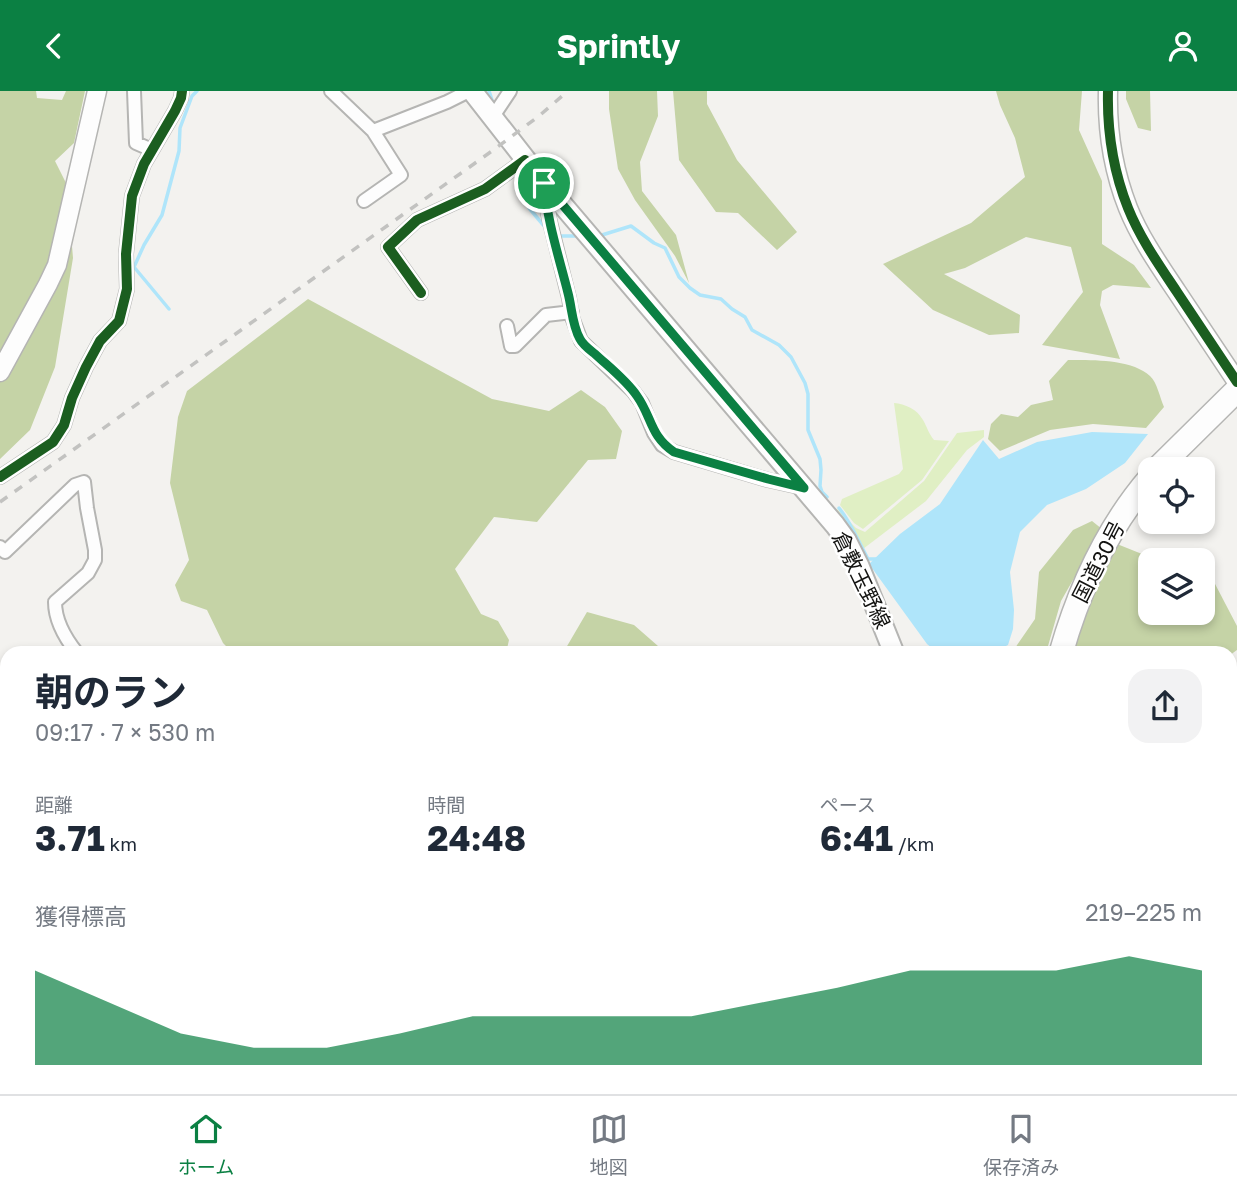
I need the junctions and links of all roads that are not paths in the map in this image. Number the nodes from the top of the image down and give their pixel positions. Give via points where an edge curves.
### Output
1 (97, 91) edge
2 (134, 91) edge
3 (182, 91) edge
4 (331, 91) edge
5 (471, 91) edge
6 (510, 91) edge
7 (1108, 91) edge
8 (492, 118) junction
9 (373, 131) junction
10 (152, 150) junction
11 (525, 160) junction
12 (544, 183) junction
13 (364, 201) dead end
14 (421, 293) dead end
15 (572, 312) junction
16 (507, 326) dead end
17 (0, 372) edge
18 (1237, 382) edge
19 (1237, 390) edge
20 (1169, 457) edge
21 (0, 477) edge
22 (804, 488) junction
23 (1138, 493) edge
24 (0, 547) edge
25 (71, 646) edge
26 (891, 646) edge
27 (1063, 646) edge

1 - 17 street via 57,265
2 - 10 street via 136,143
3 - 10 street
4 - 9 street
5 - 8 main road, 倉敷玉野線
5 - 9 street
6 - 8 street
7 - 18 street via 1109,137 1127,206 1164,272
8 - 11 main road, 倉敷玉野線
9 - 13 street via 401,175
10 - 21 street via 132,196 127,289 119,321 100,341 64,425 52,442
11 - 12 main road, 倉敷玉野線
11 - 14 street via 485,189 417,220 388,247
12 - 15 street
12 - 22 main road, 倉敷玉野線
15 - 16 street via 546,315 515,347
15 - 22 street via 580,341 633,391 662,445
19 - 20 highway
22 - 26 main road, 倉敷玉野線 via 846,540
23 - 27 highway, 国道30号 via 1083,588
24 - 25 street via 5,552 75,485 84,482 95,560 88,573 55,601 60,625

